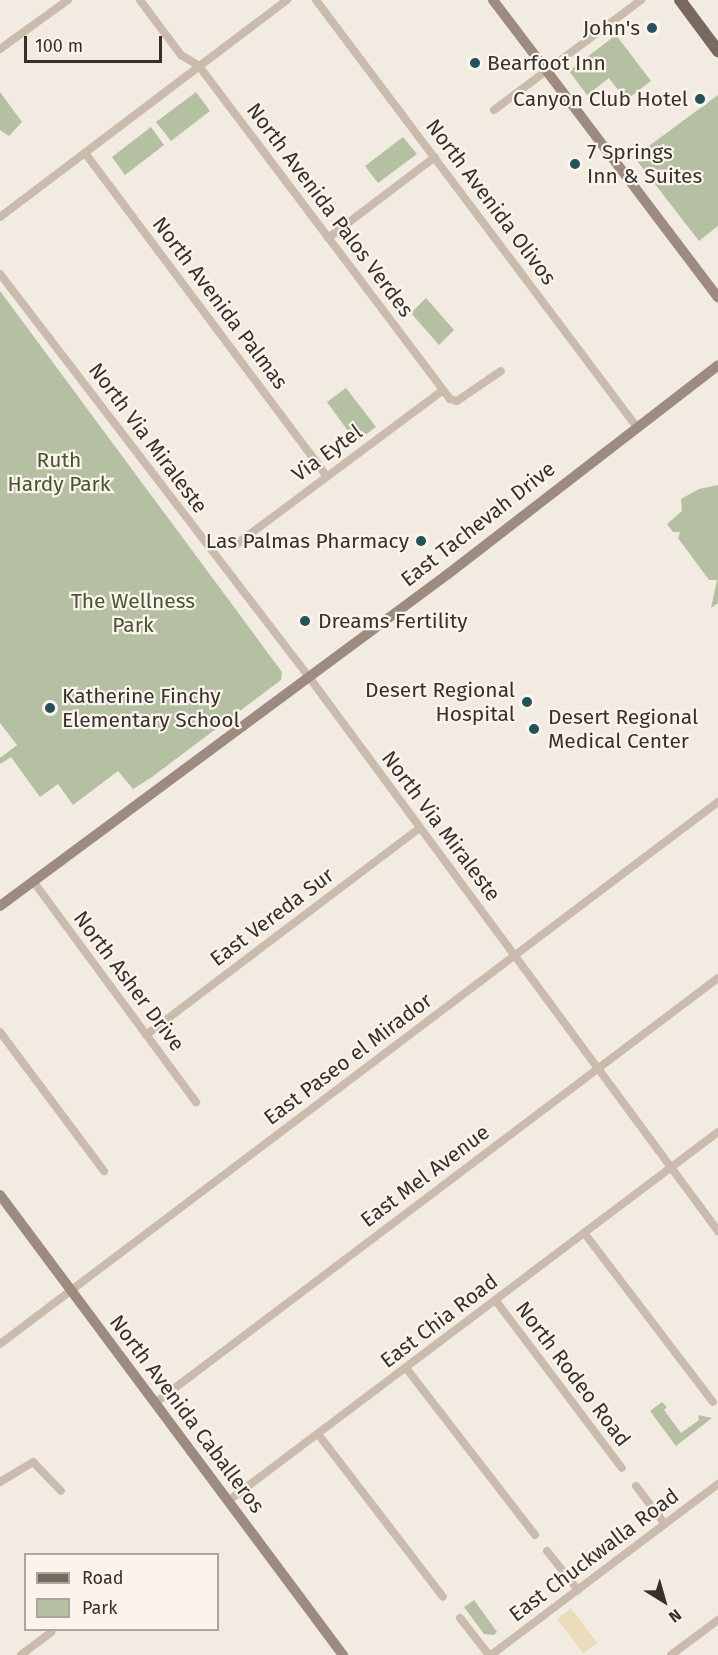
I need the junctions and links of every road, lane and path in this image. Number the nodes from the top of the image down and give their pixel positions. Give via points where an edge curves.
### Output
1 (68, 0) edge
2 (140, 0) edge
3 (287, 0) edge
4 (316, 0) edge
5 (493, 0) edge
6 (641, 0) edge
7 (680, 0) edge
8 (0, 37) edge
9 (12, 40) junction
10 (0, 49) edge
11 (718, 51) edge
12 (199, 66) junction
13 (547, 70) junction
14 (494, 110) dead end
15 (85, 153) junction
16 (435, 157) junction
17 (0, 217) edge
18 (328, 238) junction
19 (0, 274) edge
20 (718, 297) edge
21 (718, 365) edge
22 (501, 371) dead end
23 (443, 390) junction
24 (636, 426) junction
25 (327, 476) junction
26 (234, 546) dead end
27 (309, 677) junction
28 (718, 802) edge
29 (420, 828) junction
30 (33, 881) junction
31 (0, 906) edge
32 (515, 956) junction
33 (718, 978) edge
34 (0, 1032) edge
35 (146, 1035) junction
36 (600, 1067) junction
37 (196, 1102) dead end
38 (718, 1132) edge
39 (670, 1169) junction
40 (104, 1171) dead end
41 (0, 1195) edge
42 (718, 1231) edge
43 (585, 1234) junction
44 (70, 1291) junction
45 (496, 1301) junction
46 (0, 1344) edge
47 (406, 1368) junction
48 (713, 1402) dead end
49 (155, 1403) junction
50 (318, 1434) junction
51 (622, 1468) dead end
52 (0, 1482) edge
53 (718, 1484) edge
54 (636, 1486) dead end
55 (61, 1491) dead end
56 (228, 1501) junction
57 (665, 1524) junction
58 (535, 1535) dead end
59 (547, 1551) dead end
60 (578, 1590) junction
61 (443, 1597) dead end
62 (460, 1618) dead end
63 (718, 1620) edge
64 (51, 1632) dead end
65 (21, 1655) edge
66 (343, 1655) edge
67 (490, 1655) edge
68 (671, 1655) edge

1 - 9 street
2 - 12 street, North Avenida Palos Verdes via 181,55
3 - 12 street
4 - 16 street, North Avenida Olivos
5 - 13 street
6 - 13 street
7 - 11 main road
8 - 9 street
9 - 10 street
12 - 15 street
12 - 18 street, North Avenida Palos Verdes
13 - 14 street
13 - 20 street
15 - 17 street
15 - 25 street, North Avenida Palmas
16 - 18 street
16 - 24 street, North Avenida Olivos
18 - 23 street, North Avenida Palos Verdes
19 - 27 street, North Via Miraleste
21 - 24 street, East Tachevah Drive
22 - 23 street via 457,401
23 - 25 street, Via Eytel
24 - 27 street, East Tachevah Drive via 482,548
25 - 26 street, Via Eytel
27 - 29 street, North Via Miraleste
27 - 30 street, East Tachevah Drive
28 - 32 street, East Paseo el Mirador
29 - 32 street, North Via Miraleste
29 - 35 street, East Vereda Sur
30 - 31 street, East Tachevah Drive
30 - 35 street, North Asher Drive
32 - 36 street, North Via Miraleste
32 - 44 street, East Paseo el Mirador
33 - 36 street, East Mel Avenue
34 - 40 street
35 - 37 street, North Asher Drive
36 - 39 street, North Via Miraleste
36 - 49 street, East Mel Avenue
38 - 39 street, East Chia Road
39 - 42 street, North Via Miraleste
39 - 43 street, East Chia Road
41 - 44 street, North Avenida Caballeros
43 - 45 street, East Chia Road
43 - 48 street
44 - 46 street, East Paseo el Mirador
44 - 49 street, North Avenida Caballeros
45 - 47 street, East Chia Road
45 - 51 street, North Rodeo Road
47 - 50 street, East Chia Road
47 - 58 street
49 - 56 street, North Avenida Caballeros
50 - 56 street, East Chia Road
50 - 61 street
52 - 55 street via 33,1462
53 - 57 street, East Chuckwalla Road
54 - 57 street
56 - 66 street, North Avenida Caballeros
57 - 60 street, East Chuckwalla Road
59 - 60 street
60 - 67 street, East Chuckwalla Road
62 - 67 street
63 - 68 street
64 - 65 street

